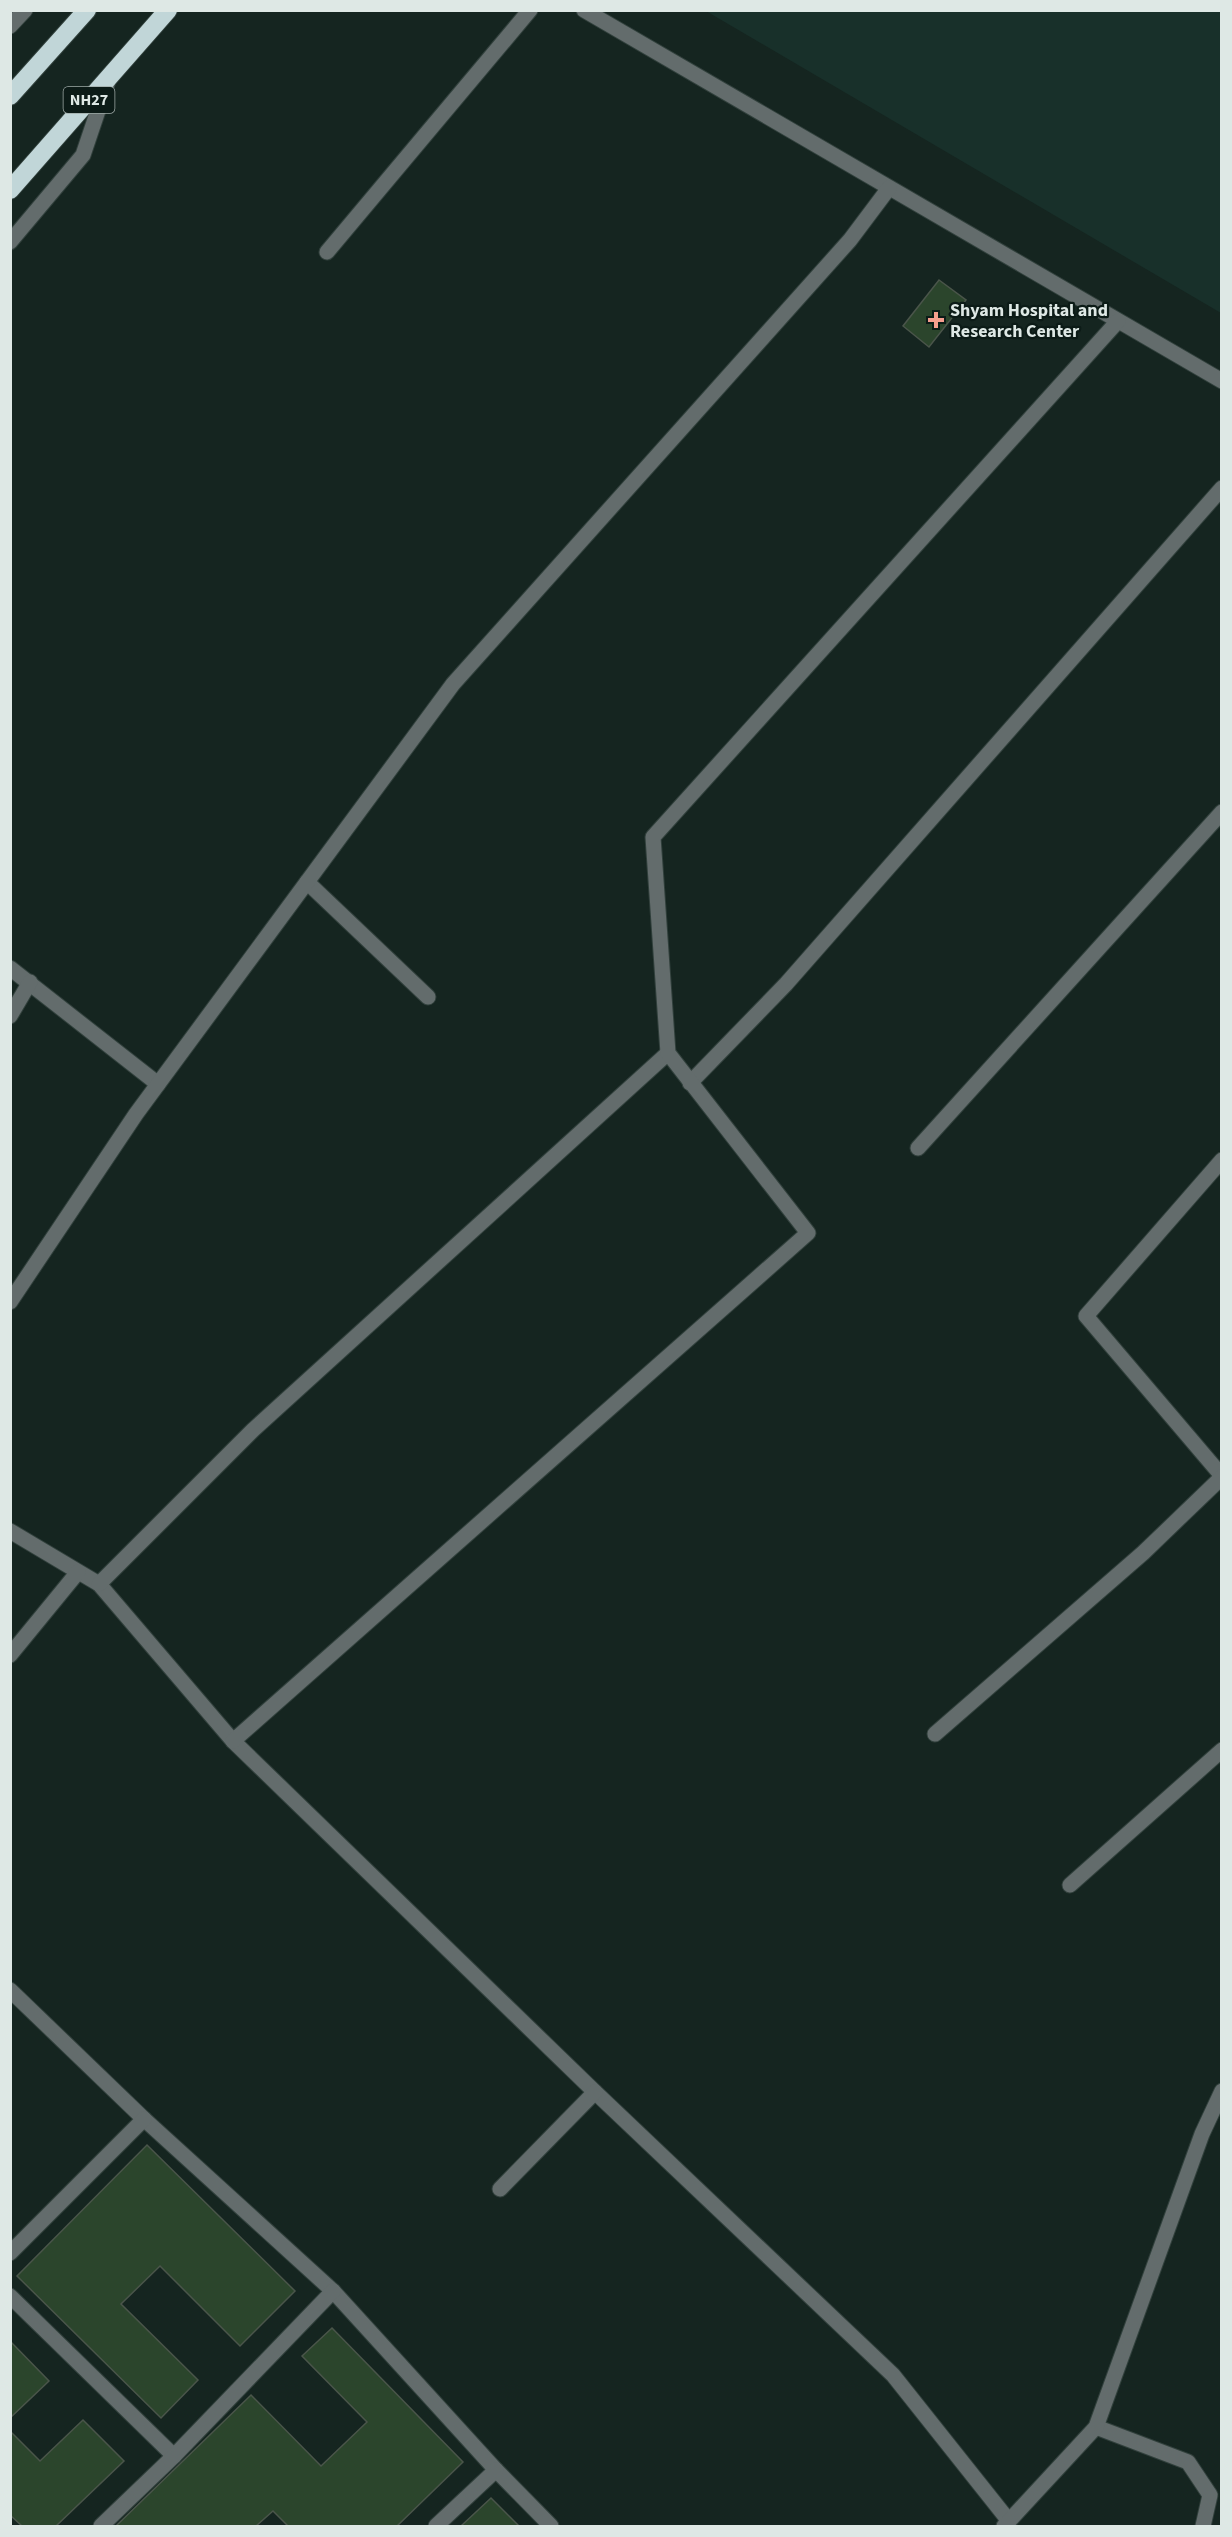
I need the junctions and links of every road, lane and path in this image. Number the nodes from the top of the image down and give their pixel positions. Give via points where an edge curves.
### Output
1 (25, 10) edge
2 (87, 10) edge
3 (168, 10) edge
4 (530, 10) edge
5 (584, 10) edge
6 (10, 26) edge
7 (109, 78) junction
8 (10, 96) edge
9 (889, 188) junction
10 (10, 190) edge
11 (10, 242) edge
12 (327, 252) dead end
13 (1118, 321) junction
14 (1221, 381) edge
15 (1221, 488) edge
16 (1221, 812) edge
17 (307, 882) junction
18 (10, 968) edge
19 (30, 982) junction
20 (428, 997) dead end
21 (10, 1016) edge
22 (668, 1053) junction
23 (690, 1083) junction
24 (158, 1084) junction
25 (918, 1148) dead end
26 (1221, 1160) edge
27 (10, 1302) edge
28 (1221, 1476) edge
29 (10, 1531) edge
30 (78, 1572) junction
31 (99, 1584) junction
32 (10, 1655) edge
33 (935, 1734) dead end
34 (233, 1741) junction
35 (1221, 1750) edge
36 (1070, 1885) dead end
37 (10, 1990) edge
38 (1221, 2091) edge
39 (595, 2092) junction
40 (144, 2120) junction
41 (500, 2189) dead end
42 (10, 2253) edge
43 (333, 2291) junction
44 (10, 2296) edge
45 (1096, 2427) junction
46 (174, 2456) junction
47 (496, 2470) junction
48 (1007, 2524) edge
49 (101, 2526) edge
50 (436, 2526) edge
51 (551, 2526) edge
52 (1203, 2526) edge

1 - 6 street
2 - 8 highway
3 - 7 highway, NH27
4 - 12 street
5 - 9 street
7 - 10 highway, NH27
7 - 11 street via 83,155
9 - 13 street
9 - 17 street via 850,240 453,684
13 - 14 street
13 - 22 street via 653,837
15 - 23 street via 786,984
16 - 25 street
17 - 20 street
17 - 24 street
18 - 19 street
19 - 21 street
19 - 24 street
22 - 23 street
22 - 31 street via 253,1430
23 - 34 street via 808,1233
24 - 27 street
26 - 28 street via 1086,1316
28 - 33 street via 1143,1553
29 - 30 street
30 - 31 street
30 - 32 street
31 - 34 street
34 - 39 street
35 - 36 street
37 - 40 street
38 - 45 street
39 - 41 street
39 - 48 street via 893,2374
40 - 42 street
40 - 43 street
43 - 46 street
43 - 47 street
44 - 46 street
45 - 48 street
45 - 52 street via 1188,2462 1210,2495
46 - 49 street
47 - 50 street
47 - 51 street

